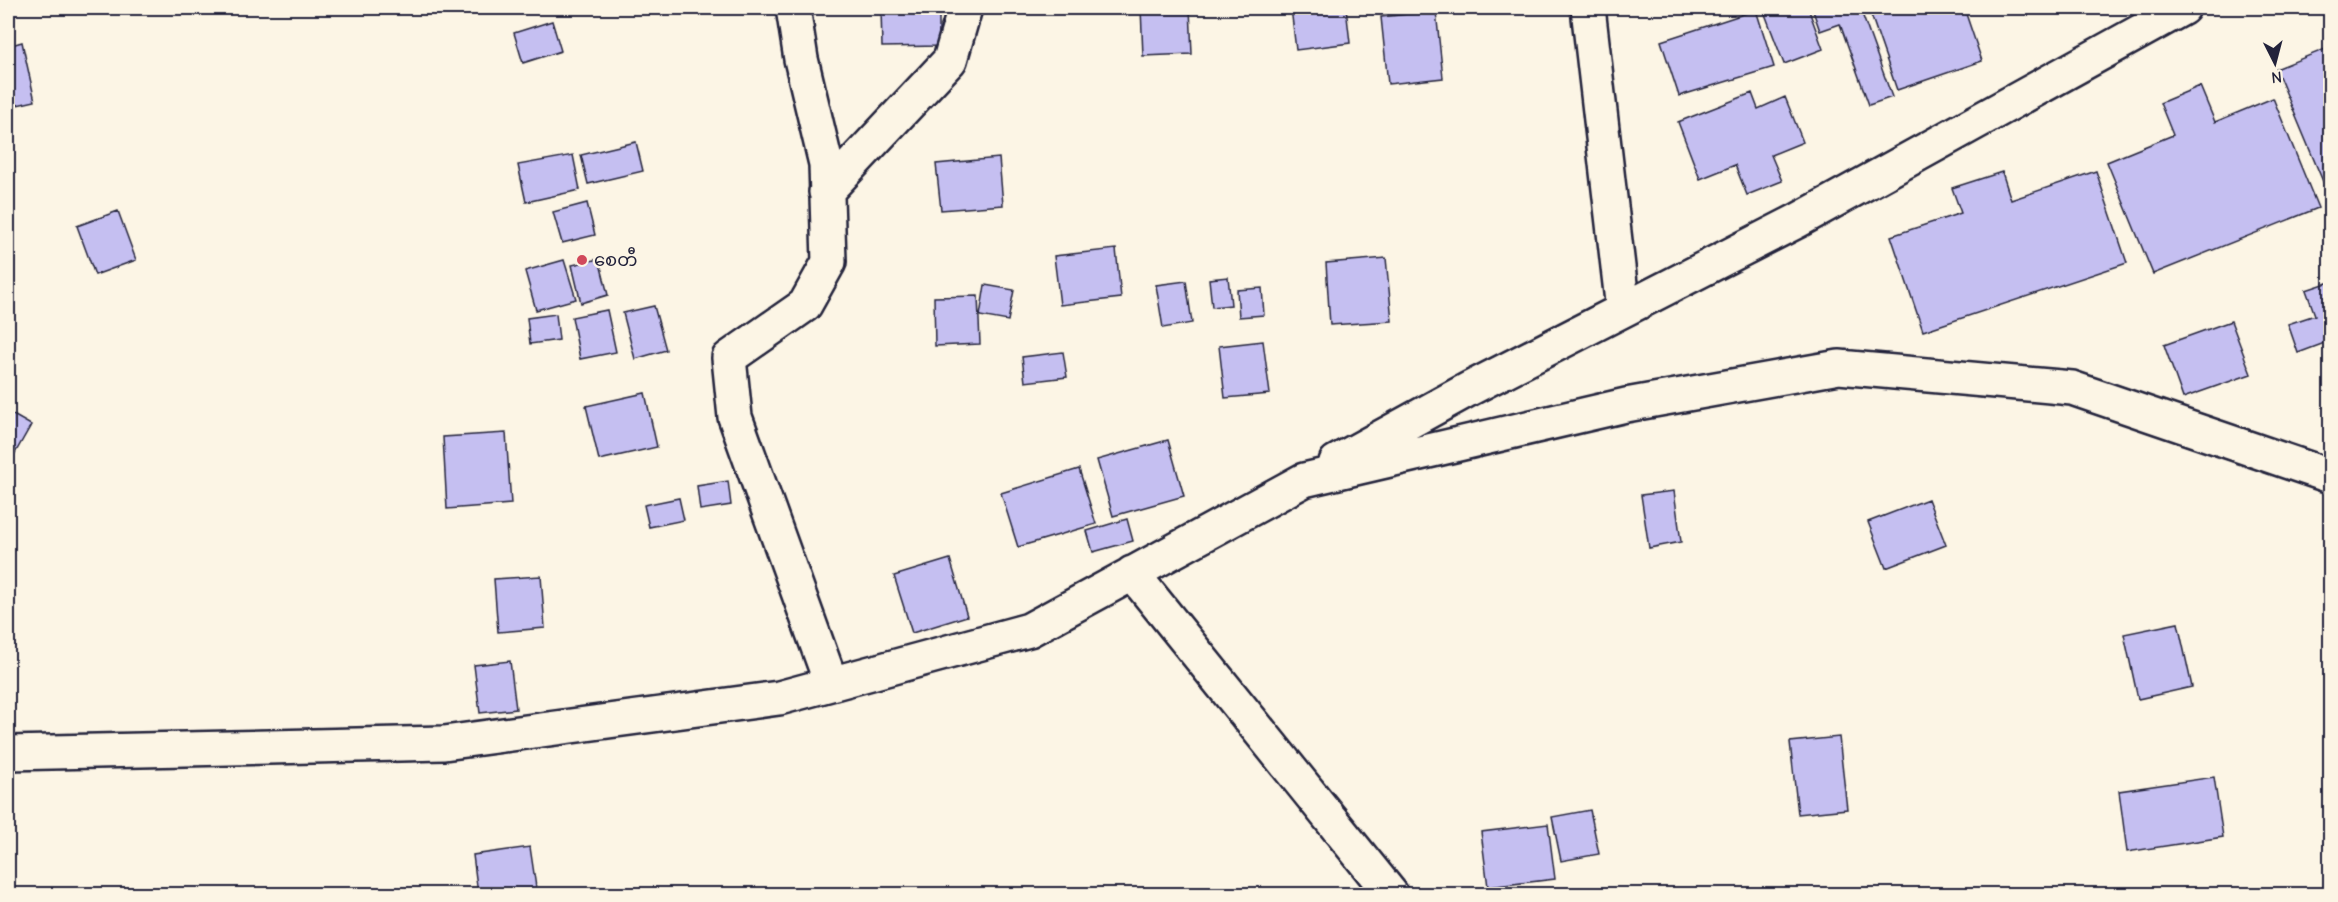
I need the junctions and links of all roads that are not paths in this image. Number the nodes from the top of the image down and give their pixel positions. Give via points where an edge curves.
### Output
1 (793, 8) edge
2 (965, 8) edge
3 (2183, 8) edge
4 (1594, 10) edge
5 (826, 192) junction
6 (1623, 310) junction
7 (2331, 476) edge
8 (1304, 480) junction
9 (1132, 573) junction
10 (831, 683) junction
11 (8, 753) edge
12 (1391, 894) edge

1 - 5 street via 826,164
2 - 5 street via 950,60
3 - 6 street via 1797,221
4 - 6 street
5 - 10 street via 829,262 805,305 729,358 735,417
6 - 8 street
7 - 8 street via 2072,388 1839,367 1626,405
8 - 9 street
9 - 10 street via 1029,630
9 - 12 street
10 - 11 street via 778,698 444,742

